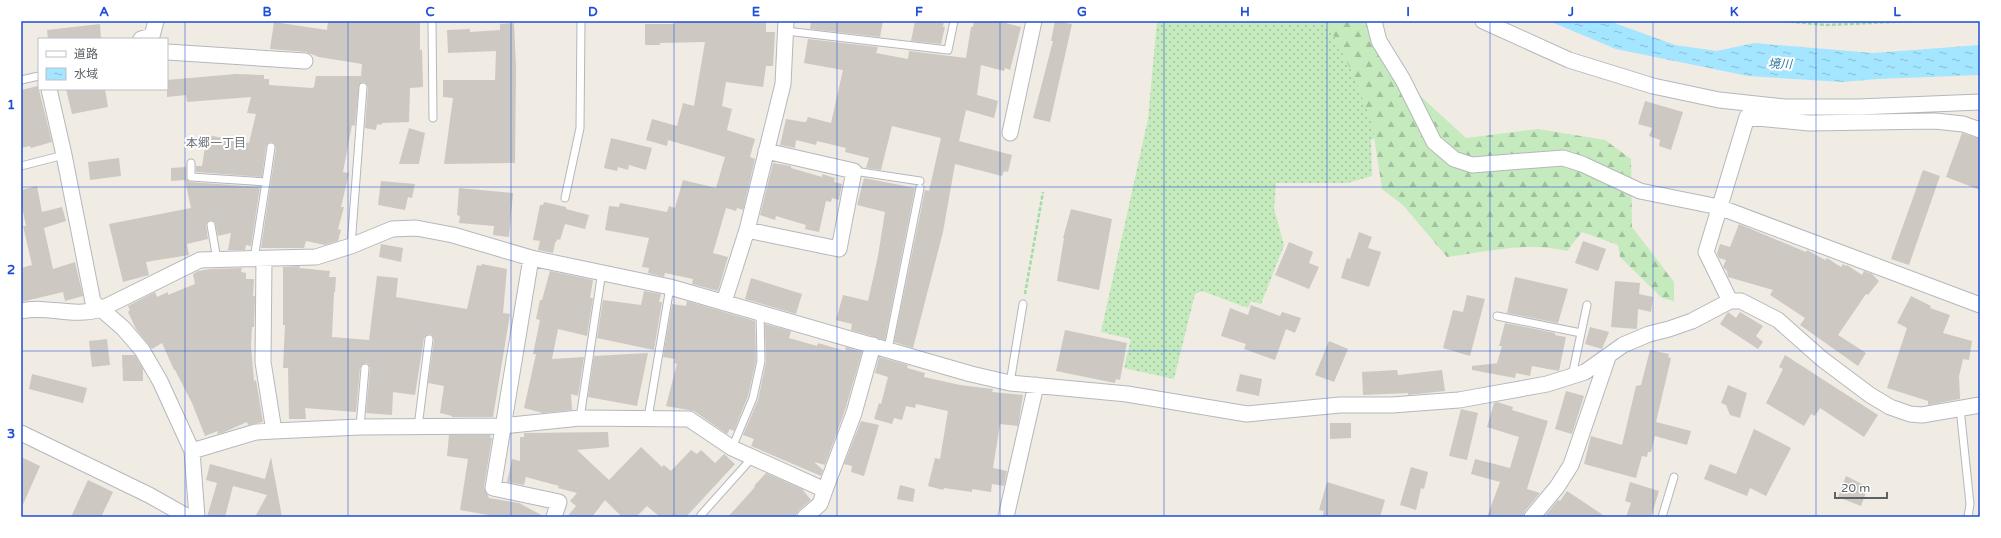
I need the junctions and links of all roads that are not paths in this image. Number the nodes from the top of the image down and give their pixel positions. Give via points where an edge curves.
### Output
1 (156, 21) edge
2 (432, 21) edge
3 (581, 21) edge
4 (954, 21) edge
5 (1034, 21) edge
6 (1374, 21) edge
7 (1483, 21) edge
8 (786, 26) edge
9 (145, 38) edge
10 (168, 52) edge
11 (305, 61) dead end
12 (38, 76) edge
13 (21, 80) edge
14 (364, 87) dead end
15 (48, 90) edge
16 (1980, 102) edge
17 (433, 118) dead end
18 (1980, 130) edge
19 (1010, 133) dead end
20 (271, 147) dead end
21 (766, 151) junction
22 (64, 155) junction
23 (191, 163) dead end
24 (21, 166) edge
25 (854, 171) junction
26 (266, 182) junction
27 (565, 198) dead end
28 (1719, 207) junction
29 (211, 225) dead end
30 (747, 230) junction
31 (351, 246) junction
32 (531, 258) junction
33 (259, 259) junction
34 (217, 260) junction
35 (602, 271) junction
36 (670, 287) junction
37 (1730, 301) junction
38 (724, 302) junction
39 (1024, 304) road end
40 (1587, 305) dead end
41 (1980, 305) edge
42 (101, 309) junction
43 (21, 311) edge
44 (760, 312) junction
45 (1497, 316) dead end
46 (1581, 333) junction
47 (429, 339) dead end
48 (881, 347) junction
49 (1608, 357) junction
50 (365, 368) dead end
51 (1572, 376) junction
52 (1010, 383) junction
53 (1036, 385) junction
54 (1980, 405) edge
55 (1960, 408) junction
56 (580, 418) junction
57 (648, 418) junction
58 (502, 426) junction
59 (360, 427) junction
60 (418, 427) junction
61 (274, 431) junction
62 (21, 433) edge
63 (732, 448) junction
64 (192, 451) junction
65 (752, 458) junction
66 (1674, 477) dead end
67 (825, 490) junction
68 (558, 515) edge
69 (188, 517) edge
70 (197, 517) edge
71 (703, 517) edge
72 (805, 517) edge
73 (1006, 517) edge
74 (1532, 517) edge
75 (1662, 517) edge
76 (1968, 517) edge

1 - 9 street via 152,36
2 - 17 lane
3 - 27 lane via 580,128
4 - 8 lane via 948,50
5 - 19 street
6 - 28 street via 1379,41 1403,80 1434,142 1454,159 1472,165 1563,158 1640,190
7 - 16 street via 1568,60 1653,86 1719,100 1784,107
8 - 21 street via 783,84
10 - 11 street
12 - 13 lane
14 - 31 lane
15 - 22 street
18 - 28 street via 1963,124 1935,121 1809,123 1747,117
20 - 26 lane
21 - 25 street
21 - 30 street
22 - 24 lane
22 - 42 street via 93,302
23 - 26 lane via 191,177
25 - 30 street via 838,249
25 - 48 lane via 920,185
26 - 33 lane
28 - 37 street via 1706,252
28 - 41 street
29 - 34 lane
30 - 38 street
31 - 32 street via 392,229 416,228 453,234
31 - 33 street via 316,257
32 - 35 street
32 - 58 street
33 - 34 street
33 - 61 street via 263,362
34 - 42 street via 200,260
35 - 36 street
35 - 56 lane
36 - 38 street
36 - 57 lane
37 - 49 street via 1692,321 1623,345
37 - 55 street via 1750,304 1778,320 1822,359 1870,396 1890,407 1922,415
38 - 44 street
39 - 52 lane
40 - 46 lane
42 - 43 street via 86,314 45,309
42 - 64 street via 123,328 142,350 160,381
44 - 48 street
44 - 63 lane via 762,361 753,398
45 - 46 lane
46 - 51 lane
47 - 60 lane
48 - 52 street
48 - 67 street
49 - 51 street via 1584,372
49 - 74 street via 1571,465
50 - 59 lane
51 - 53 street via 1547,384 1459,400 1392,406 1340,405 1260,414 1208,409 1128,394
52 - 53 street
53 - 73 street
54 - 55 street
55 - 76 lane via 1970,504
56 - 57 street
56 - 58 street
57 - 63 street via 689,419
58 - 60 street
58 - 68 street via 493,488 558,502
59 - 60 street
59 - 61 street
61 - 64 street via 256,432
62 - 69 street via 149,495
63 - 65 street
64 - 70 street
65 - 67 street
65 - 71 lane via 701,515
66 - 75 lane
67 - 72 street via 820,504

